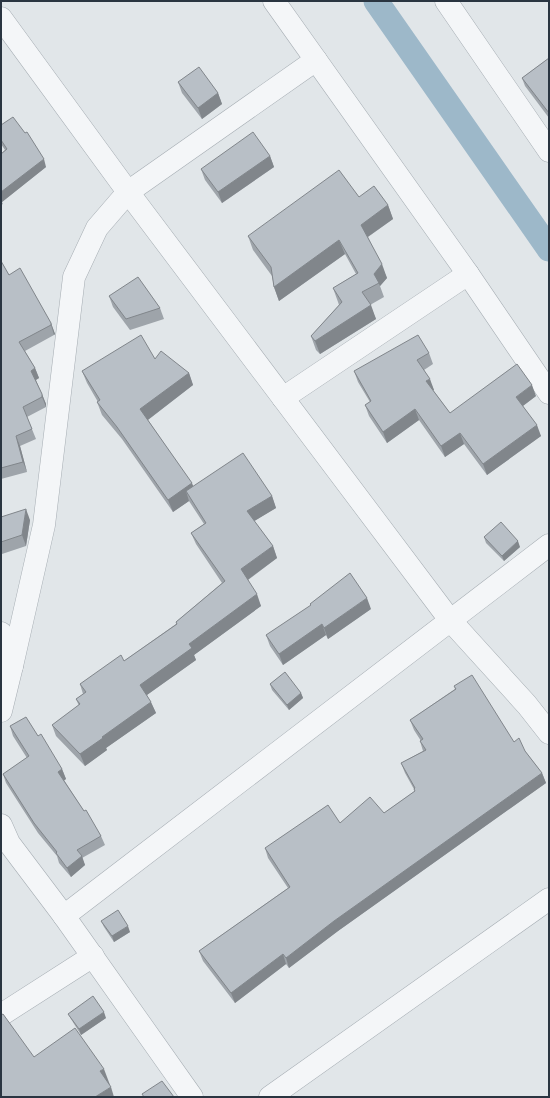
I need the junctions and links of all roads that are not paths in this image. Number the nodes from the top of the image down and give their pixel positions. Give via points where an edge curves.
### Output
1 (274, 1) edge
2 (446, 1) edge
3 (1, 18) edge
4 (316, 60) junction
5 (549, 151) edge
6 (128, 192) junction
7 (468, 274) junction
8 (549, 393) edge
9 (283, 398) junction
10 (549, 545) edge
11 (450, 620) junction
12 (1, 632) edge
13 (12, 666) junction
14 (1, 711) edge
15 (549, 733) edge
16 (1, 825) edge
17 (549, 899) edge
18 (64, 916) junction
19 (93, 956) junction
20 (1, 1015) edge
21 (192, 1097) edge
22 (270, 1097) edge

1 - 4 street
2 - 5 street
3 - 6 street
4 - 6 street
4 - 7 street
6 - 9 street
6 - 13 street via 97,228 74,277 44,525
7 - 8 street
7 - 9 street
9 - 11 street
10 - 11 street
11 - 15 street
11 - 18 street
12 - 13 street
13 - 14 street
16 - 18 street via 9,843
17 - 22 street
18 - 19 street
19 - 20 street
19 - 21 street

